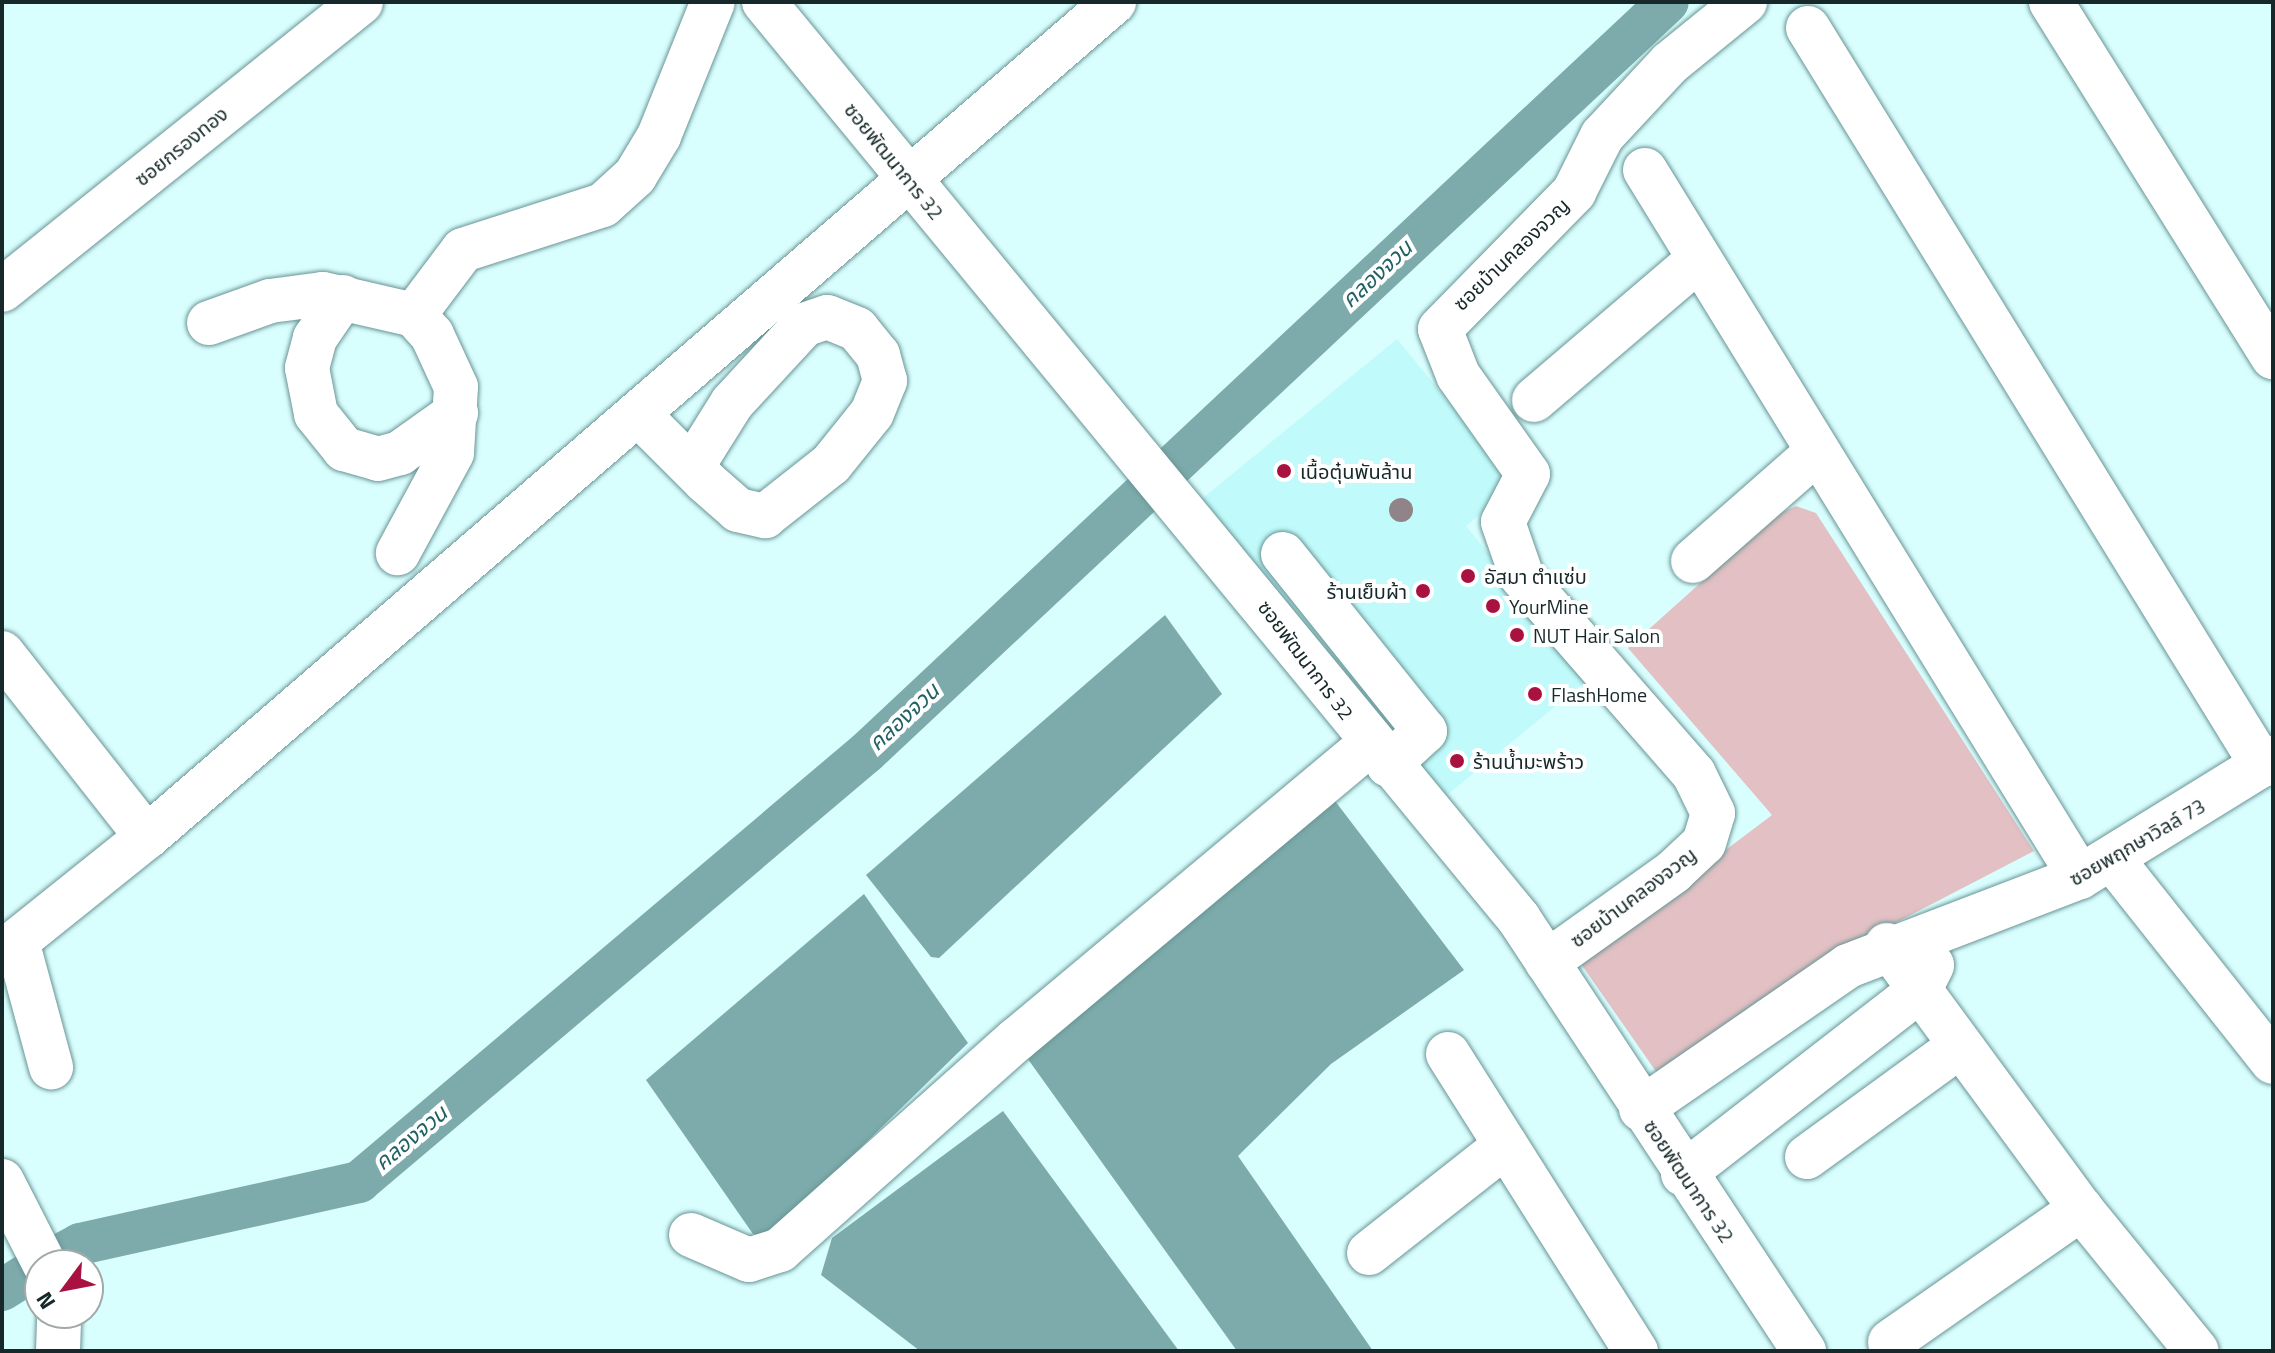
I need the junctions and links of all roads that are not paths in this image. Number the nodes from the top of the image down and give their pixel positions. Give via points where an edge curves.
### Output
1 (361, 2) edge
2 (713, 2) edge
3 (764, 2) edge
4 (1114, 2) edge
5 (1745, 2) edge
6 (2051, 2) edge
7 (1808, 28) dead end
8 (1645, 170) dead end
9 (910, 182) junction
10 (1697, 261) junction
11 (2, 290) edge
12 (343, 297) junction
13 (414, 315) junction
14 (209, 323) dead end
15 (2273, 357) edge
16 (1534, 400) dead end
17 (456, 413) junction
18 (640, 416) junction
19 (1816, 453) junction
20 (692, 467) junction
21 (398, 553) dead end
22 (1283, 554) dead end
23 (1693, 561) dead end
24 (2, 653) edge
25 (1379, 754) junction
26 (2268, 761) edge
27 (147, 837) junction
28 (2096, 868) junction
29 (1949, 931) junction
30 (1887, 945) junction
31 (10, 947) edge
32 (1547, 962) junction
33 (1919, 991) junction
34 (1960, 1046) junction
35 (1448, 1054) dead end
36 (2273, 1062) edge
37 (51, 1067) dead end
38 (1641, 1109) junction
39 (1506, 1145) junction
40 (1807, 1157) dead end
41 (1683, 1174) junction
42 (2, 1181) edge
43 (2081, 1209) junction
44 (691, 1235) dead end
45 (38, 1249) edge
46 (1369, 1253) dead end
47 (59, 1329) edge
48 (1890, 1342) dead end
49 (1628, 1348) edge
50 (58, 1351) edge
51 (1804, 1351) edge
52 (2197, 1351) edge

1 - 11 street, ซอยกรองทอง
2 - 13 street via 659,136 635,176 603,205 463,250
3 - 9 street, ซอยพัฒนาการ 32
4 - 9 street
5 - 32 street, ซอยบ้านคลองจวญ via 1670,63 1602,136 1574,192 1440,329 1458,375 1518,451 1528,474 1503,522 1507,551 1694,774 1713,813 1704,843 1673,872
6 - 15 street
7 - 26 street
8 - 10 street
9 - 18 street
9 - 25 street, ซอยพัฒนาการ 32 via 1227,556
10 - 16 street
10 - 19 street
12 - 13 street
12 - 14 street via 297,294
12 - 17 street via 315,338 307,368 316,414 344,449 378,459 400,453
13 - 17 street via 444,355
17 - 21 street via 439,488
18 - 20 street
18 - 27 street
19 - 23 street
19 - 28 street
20 - 20 street via 738,510 765,516 831,464 872,413 885,381 878,355 857,329 827,317 804,325 732,403
22 - 25 street via 1425,731
24 - 27 street
25 - 32 street, ซอยพัฒนาการ 32
25 - 44 street via 1016,1040 780,1250 749,1260
26 - 28 street, ซอยพฤกษาวิลล์ 73
27 - 31 street
28 - 29 street, ซอยพฤกษาวิลล์ 73
28 - 36 street
29 - 30 street, ซอยพฤกษาวิลล์ 73
29 - 33 street
30 - 33 street
30 - 38 street, ซอยพฤกษาวิลล์ 73
31 - 37 street
32 - 38 street, ซอยพัฒนาการ 32
33 - 34 street
33 - 41 street
34 - 40 street
34 - 43 street
35 - 39 street
38 - 41 street, ซอยพัฒนาการ 32
39 - 46 street
39 - 49 street
41 - 51 street, ซอยพัฒนาการ 32
42 - 45 street
43 - 48 street
43 - 52 street
47 - 50 street

